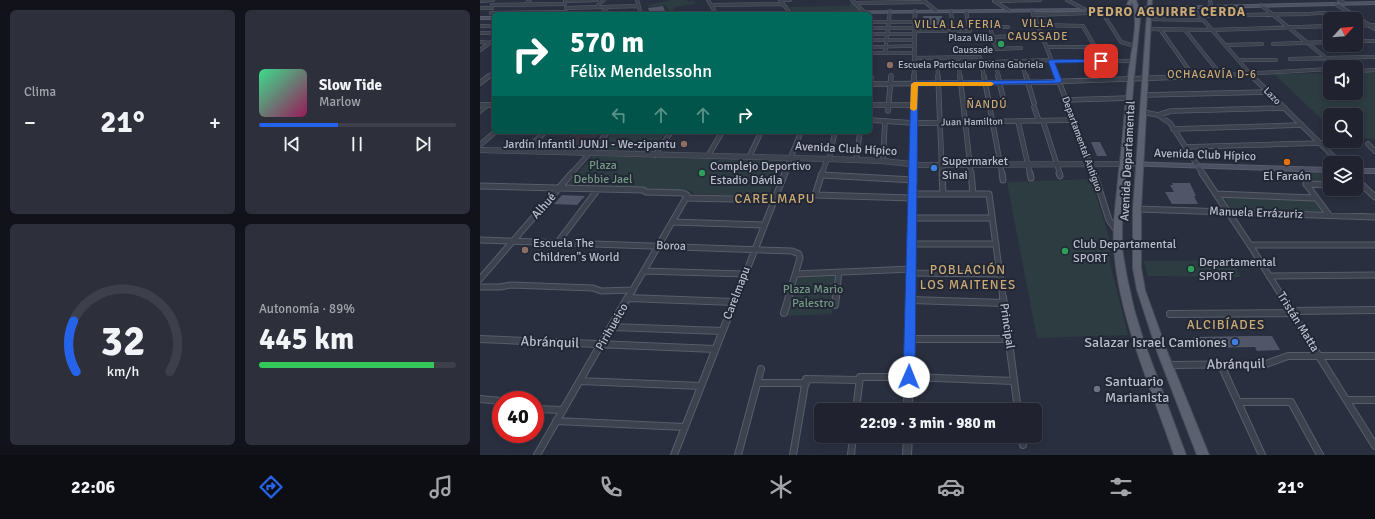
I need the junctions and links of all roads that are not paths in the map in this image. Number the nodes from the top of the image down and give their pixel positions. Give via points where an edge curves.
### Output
1 (493, 0) edge
2 (530, 0) edge
3 (597, 0) edge
4 (604, 0) edge
5 (637, 0) edge
6 (708, 0) edge
7 (780, 0) edge
8 (790, 0) edge
9 (852, 0) edge
10 (994, 0) edge
11 (1040, 0) edge
12 (1067, 0) edge
13 (1131, 0) edge
14 (1134, 0) edge
15 (1150, 0) edge
16 (1210, 0) edge
17 (480, 1) edge
18 (924, 1) edge
19 (565, 3) edge
20 (855, 3) junction
21 (1340, 3) edge
22 (1375, 3) edge
23 (532, 4) junction
24 (783, 4) junction
25 (524, 5) junction
26 (711, 5) junction
27 (1261, 5) junction
28 (639, 6) junction
29 (1211, 6) junction
30 (492, 7) junction
31 (596, 7) junction
32 (608, 7) junction
33 (1192, 7) junction
34 (480, 8) edge
35 (1137, 8) junction
36 (1149, 8) junction
37 (1100, 9) junction
38 (1127, 9) junction
39 (950, 10) junction
40 (890, 11) junction
41 (916, 11) junction
42 (936, 11) junction
43 (966, 11) junction
44 (1010, 11) junction
45 (1087, 11) junction
46 (523, 12) edge
47 (603, 12) edge
48 (640, 12) edge
49 (715, 12) edge
50 (789, 12) edge
51 (864, 12) joint
52 (1351, 12) edge
53 (1032, 13) junction
54 (1320, 13) edge
55 (1308, 14) joint
56 (1235, 15) joint
57 (1244, 15) joint
58 (1272, 15) junction
59 (492, 16) edge
60 (1200, 16) junction
61 (480, 18) edge
62 (1149, 19) junction
63 (1203, 20) junction
64 (1363, 20) edge
65 (872, 22) edge
66 (889, 22) junction
67 (915, 22) junction
68 (480, 26) edge
69 (492, 26) edge
70 (1037, 26) junction
71 (1323, 26) edge
72 (1373, 26) edge
73 (1008, 27) dead end
74 (872, 28) edge
75 (888, 28) junction
76 (1289, 28) junction
77 (1148, 29) junction
78 (1160, 30) junction
79 (1185, 30) junction
80 (1212, 30) junction
81 (915, 31) junction
82 (953, 31) junction
83 (480, 33) edge
84 (492, 33) edge
85 (872, 34) edge
86 (887, 34) junction
87 (1039, 35) junction
88 (993, 37) junction
89 (872, 40) edge
90 (886, 40) junction
91 (915, 40) junction
92 (1375, 40) edge
93 (492, 41) edge
94 (1363, 41) edge
95 (480, 42) edge
96 (1323, 42) edge
97 (1307, 43) junction
98 (1262, 44) dead end
99 (1273, 44) dead end
100 (1226, 45) junction
101 (886, 46) junction
102 (915, 46) junction
103 (1135, 46) junction
104 (872, 47) edge
105 (1022, 48) dead end
106 (1046, 48) junction
107 (480, 50) edge
108 (872, 53) edge
109 (885, 53) junction
110 (914, 55) junction
111 (1375, 56) edge
112 (1367, 57) joint
113 (936, 58) junction
114 (958, 58) junction
115 (1326, 58) junction
116 (1290, 59) dead end
117 (1132, 60) junction
118 (1238, 60) junction
119 (1276, 60) dead end
120 (1328, 60) edge
121 (1051, 61) junction
122 (1090, 61) junction
123 (990, 62) dead end
124 (1023, 68) dead end
125 (1375, 69) edge
126 (997, 70) dead end
127 (1323, 70) edge
128 (1363, 70) edge
129 (492, 74) edge
130 (1250, 74) junction
131 (891, 75) dead end
132 (1221, 75) junction
133 (1194, 77) junction
134 (1101, 80) junction
135 (1131, 80) junction
136 (1145, 80) junction
137 (1059, 81) junction
138 (1027, 82) junction
139 (480, 83) edge
140 (999, 83) junction
141 (872, 84) edge
142 (891, 84) junction
143 (914, 84) junction
144 (938, 84) junction
145 (961, 84) junction
146 (984, 84) junction
147 (1269, 92) junction
148 (1144, 95) junction
149 (1130, 98) junction
150 (1066, 100) junction
151 (480, 105) edge
152 (487, 105) junction
153 (492, 105) edge
154 (872, 105) edge
155 (889, 105) junction
156 (914, 105) junction
157 (1005, 106) dead end
158 (1285, 108) junction
159 (480, 111) edge
160 (888, 111) dead end
161 (1143, 112) junction
162 (1158, 115) junction
163 (872, 120) edge
164 (1074, 120) junction
165 (885, 121) junction
166 (1018, 121) junction
167 (1041, 121) junction
168 (940, 122) junction
169 (965, 122) junction
170 (992, 122) junction
171 (913, 123) junction
172 (1302, 125) junction
173 (1173, 129) junction
174 (493, 134) edge
175 (543, 134) edge
176 (606, 134) edge
177 (670, 134) edge
178 (721, 134) edge
179 (760, 134) edge
180 (800, 134) edge
181 (834, 134) edge
182 (860, 134) edge
183 (1320, 143) junction
184 (1368, 144) dead end
185 (480, 145) edge
186 (1185, 147) junction
187 (480, 150) edge
188 (526, 150) junction
189 (1375, 151) edge
190 (590, 153) junction
191 (655, 155) junction
192 (708, 156) junction
193 (1333, 156) edge
194 (749, 157) junction
195 (790, 158) junction
196 (828, 159) junction
197 (856, 160) junction
198 (883, 161) junction
199 (1091, 164) junction
200 (1123, 164) junction
201 (1140, 164) junction
202 (914, 165) junction
203 (970, 165) junction
204 (1000, 165) junction
205 (1028, 165) junction
206 (1057, 165) junction
207 (942, 166) junction
208 (1197, 166) junction
209 (1323, 170) edge
210 (1363, 171) edge
211 (1375, 171) edge
212 (822, 175) junction
213 (1060, 176) dead end
214 (1031, 178) dead end
215 (914, 180) junction
216 (1003, 180) dead end
217 (1323, 185) edge
218 (480, 186) edge
219 (1363, 186) edge
220 (559, 188) junction
221 (598, 189) junction
222 (943, 194) junction
223 (973, 194) junction
224 (1216, 194) junction
225 (913, 196) junction
226 (1375, 197) edge
227 (686, 198) junction
228 (1315, 198) junction
229 (773, 200) junction
230 (1137, 209) junction
231 (1228, 212) junction
232 (1329, 215) junction
233 (1375, 217) edge
234 (913, 218) junction
235 (992, 218) junction
236 (673, 222) junction
237 (764, 225) junction
238 (1117, 231) junction
239 (480, 240) edge
240 (513, 241) junction
241 (558, 242) junction
242 (912, 244) junction
243 (996, 244) junction
244 (1250, 245) junction
245 (1375, 245) edge
246 (659, 246) junction
247 (754, 249) junction
248 (644, 271) junction
249 (912, 271) junction
250 (839, 272) junction
251 (744, 274) junction
252 (796, 274) junction
253 (1000, 274) junction
254 (1375, 275) edge
255 (1269, 276) junction
256 (480, 280) edge
257 (480, 287) edge
258 (633, 290) junction
259 (628, 298) junction
260 (911, 300) junction
261 (734, 302) junction
262 (1004, 303) junction
263 (835, 305) dead end
264 (1375, 310) edge
265 (1292, 312) junction
266 (784, 313) dead end
267 (1170, 314) dead end
268 (612, 327) junction
269 (722, 331) junction
270 (1008, 338) junction
271 (480, 339) edge
272 (910, 339) junction
273 (602, 344) junction
274 (715, 348) junction
275 (1319, 356) junction
276 (1375, 356) edge
277 (1168, 365) junction
278 (1221, 365) junction
279 (761, 369) dead end
280 (909, 377) junction
281 (859, 378) junction
282 (580, 381) junction
283 (806, 381) junction
284 (1014, 381) junction
285 (758, 383) junction
286 (701, 386) junction
287 (480, 399) edge
288 (492, 400) edge
289 (1347, 400) junction
290 (1375, 400) edge
291 (1238, 402) junction
292 (857, 403) edge
293 (908, 403) edge
294 (1017, 403) edge
295 (544, 409) edge
296 (563, 410) junction
297 (556, 421) junction
298 (685, 427) junction
299 (852, 443) edge
300 (908, 443) edge
301 (1375, 446) edge
302 (536, 455) edge
303 (674, 455) edge
304 (738, 455) edge
305 (793, 455) edge
306 (851, 455) edge
307 (907, 455) edge
308 (1180, 455) edge
309 (1204, 455) edge
310 (1262, 455) edge
311 (1320, 455) edge

1 - 17 street
1 - 30 street
2 - 25 street
3 - 19 street
4 - 31 street
5 - 28 street
6 - 26 street
7 - 8 street
7 - 24 street
9 - 20 street
10 - 11 street
10 - 44 street
12 - 45 street
13 - 38 main road
14 - 35 main road, Avenida Departamental
15 - 36 main road, Avenida Departamental
16 - 29 street
18 - 20 street
18 - 42 street
19 - 23 street
19 - 31 street
20 - 51 street
21 - 22 main road
21 - 27 main road
21 - 52 street
23 - 25 street
23 - 46 street
24 - 26 street
24 - 50 street
25 - 30 street
26 - 49 street
27 - 29 main road
27 - 58 street
28 - 32 street
28 - 48 street
29 - 33 main road
30 - 34 street
30 - 59 street
31 - 32 street
32 - 47 street
33 - 36 main road
33 - 60 street, Lazo
35 - 36 main road
35 - 38 main road
35 - 103 main road, Avenida Departamental
36 - 62 main road, Avenida Departamental
37 - 38 main road
37 - 45 main road
37 - 103 street via 1121,42
39 - 42 main road
39 - 43 main road
39 - 82 street
40 - 41 main road
40 - 51 main road
40 - 66 street
41 - 42 main road
41 - 67 street
43 - 44 main road
43 - 82 street via 970,31
44 - 53 main road
45 - 53 main road
53 - 70 street, Departamental Antiguo
54 - 55 street
55 - 58 street
56 - 57 street
56 - 60 street
57 - 58 street
58 - 76 street
59 - 61 main road
60 - 63 street, Lazo
62 - 63 street
62 - 77 main road, Avenida Departamental
63 - 80 street, Lazo
64 - 72 street
65 - 66 street
66 - 67 street
66 - 75 street
67 - 81 street
68 - 69 street
70 - 87 street, Departamental Antiguo
70 - 106 street via 1083,26 1094,45
71 - 76 street
73 - 88 street via 990,27
74 - 75 street
75 - 81 street
75 - 86 street
76 - 80 street
76 - 97 street
77 - 78 street
77 - 136 main road, Avenida Departamental
78 - 79 street
78 - 133 street
79 - 80 street
79 - 132 street
80 - 100 street, Lazo
81 - 82 street
81 - 86 street
81 - 91 street
83 - 84 street
85 - 86 street
86 - 90 street
87 - 88 street
87 - 106 street, Departamental Antiguo
88 - 105 street via 996,50
89 - 90 street
90 - 91 street
90 - 101 street
91 - 102 street
92 - 94 street
93 - 95 street
93 - 107 street
96 - 97 street
97 - 99 street
97 - 115 street
98 - 100 street
100 - 118 street, Lazo
101 - 102 street
101 - 104 street
101 - 109 street
102 - 110 street
103 - 117 main road, Avenida Departamental
106 - 121 street, Departamental Antiguo
108 - 109 street
109 - 110 street
110 - 113 street
110 - 143 street
111 - 112 street
112 - 115 street
113 - 114 street
113 - 144 street
114 - 145 street
114 - 146 street via 980,57
115 - 116 street
115 - 120 street
117 - 122 street
117 - 135 main road, Avenida Departamental
118 - 119 street
118 - 130 street, Lazo
121 - 122 street
121 - 123 street
121 - 137 street, Departamental Antiguo
122 - 134 street
124 - 138 street
125 - 128 street
126 - 140 street
127 - 130 street
129 - 139 street
130 - 132 street
130 - 147 street, Lazo
131 - 142 street
132 - 133 street
133 - 136 street
134 - 135 street
134 - 137 street
135 - 136 street
135 - 149 main road, Avenida Departamental
136 - 148 main road, Avenida Departamental
137 - 138 street
137 - 150 street, Departamental Antiguo
138 - 140 street
138 - 167 street
140 - 146 street
140 - 157 street
141 - 142 street
142 - 143 street
142 - 155 street
143 - 144 street
143 - 156 street
144 - 145 street
144 - 168 street
145 - 146 street
145 - 169 street
146 - 170 street
147 - 148 street
147 - 158 street, Lazo
148 - 161 main road, Avenida Departamental
149 - 150 street
149 - 200 main road, Avenida Departamental
150 - 164 street, Departamental Antiguo
151 - 152 street
152 - 153 street
152 - 159 street
154 - 155 street
155 - 156 street
155 - 160 street
156 - 171 street
158 - 162 street via 1171,111
158 - 172 street, Lazo
161 - 162 street
161 - 201 main road, Avenida Departamental
162 - 173 street, Tristán Matta via 1170,123
163 - 165 street, Juan Hamilton
164 - 167 street, Juan Hamilton
164 - 199 street, Departamental Antiguo
165 - 171 street, Juan Hamilton
165 - 198 street
166 - 167 street, Juan Hamilton
166 - 170 street, Juan Hamilton
166 - 205 street
167 - 206 street
168 - 169 street, Juan Hamilton
168 - 171 street, Juan Hamilton
168 - 207 street
169 - 170 street, Juan Hamilton
169 - 203 street
170 - 204 street
171 - 202 street
172 - 173 street
172 - 183 street, Lazo
173 - 186 street, Tristán Matta
174 - 185 street
175 - 188 street
176 - 190 street, Alhué
177 - 191 street
178 - 192 street
179 - 194 street
180 - 195 street, Carelmapu
181 - 196 street
182 - 197 street
183 - 186 street
183 - 193 street, Lazo
184 - 189 street
186 - 208 street, Tristán Matta
187 - 188 street, Avenida Club Hípico
188 - 190 street, Avenida Club Hípico
190 - 191 street, Avenida Club Hípico
190 - 220 street, Alhué
191 - 192 street, Avenida Club Hípico
192 - 194 street, Avenida Club Hípico
194 - 195 street, Avenida Club Hípico
195 - 196 street, Avenida Club Hípico
195 - 229 street, Carelmapu
196 - 197 street, Avenida Club Hípico
196 - 212 street
197 - 198 street, Avenida Club Hípico
198 - 202 street, Avenida Club Hípico
199 - 200 street, Avenida Club Hípico
199 - 206 street, Avenida Club Hípico
199 - 238 street, Departamental Antiguo via 1109,220
200 - 201 main road, Avenida Club Hípico
200 - 238 main road, Avenida Departamental
201 - 208 main road, Avenida Club Hípico
201 - 230 main road, Avenida Departamental
202 - 207 street, Avenida Club Hípico
202 - 215 street
203 - 204 street, Avenida Club Hípico
203 - 207 street, Avenida Club Hípico
203 - 223 street
204 - 205 street, Avenida Club Hípico
204 - 216 street
205 - 206 street, Avenida Club Hípico
205 - 214 street
206 - 213 street
207 - 222 street
208 - 209 main road, Avenida Club Hípico
208 - 224 street, Tristán Matta
210 - 211 main road
212 - 215 street
212 - 225 street via 815,195
215 - 225 street
217 - 228 street via 1306,184
218 - 220 street
219 - 226 street
220 - 221 street
220 - 240 street, Alhué
221 - 227 street via 682,193
221 - 241 street
222 - 223 street
222 - 225 street
223 - 235 street, Principal via 989,194
224 - 228 street
224 - 231 street, Tristán Matta
225 - 234 street
227 - 229 street
227 - 236 street, Pirihueico
228 - 232 street
229 - 237 street, Carelmapu
230 - 231 street, Manuela Errázuriz
230 - 277 main road, Avenida Departamental via 1136,251 1140,284
231 - 232 street, Manuela Errázuriz
231 - 244 street, Tristán Matta
232 - 233 street, Manuela Errázuriz
234 - 235 street
234 - 242 street
235 - 243 street, Principal
236 - 237 street
236 - 246 street, Pirihueico
237 - 247 street, Carelmapu
238 - 308 main road, Avenida Departamental via 1130,310
239 - 240 street, Boroa
240 - 241 street, Boroa
240 - 256 street, Alhué
241 - 246 street, Boroa
242 - 243 street
242 - 249 street
243 - 253 street, Principal
244 - 245 street
244 - 255 street, Tristán Matta
246 - 247 street, Boroa
246 - 248 street, Pirihueico
247 - 251 street, Carelmapu
247 - 252 street, Boroa via 796,252 800,258
248 - 251 street
248 - 258 street, Pirihueico
249 - 250 street
249 - 253 street
249 - 260 street
250 - 252 street
250 - 263 street
251 - 261 street, Carelmapu
252 - 266 street, Boroa
253 - 262 street, Principal
254 - 255 street
255 - 265 street, Tristán Matta
257 - 258 street via 511,285 593,288 601,291
258 - 259 street, Pirihueico
259 - 261 street
259 - 268 street, Pirihueico
260 - 262 street
260 - 272 street
261 - 269 street, Carelmapu
262 - 270 street, Principal
264 - 265 street
265 - 267 street
265 - 275 street, Tristán Matta
268 - 269 street
268 - 273 street, Pirihueico
269 - 274 street, Carelmapu
270 - 272 street
270 - 284 street, Principal
271 - 273 street, Abránquil
272 - 280 street
273 - 274 street, Abránquil
273 - 282 street, Pirihueico
274 - 286 street, Carelmapu
275 - 276 street, Abránquil
275 - 278 street, Abránquil via 1288,356 1269,364
275 - 289 street, Tristán Matta
277 - 278 street, Abránquil
277 - 309 main road, Avenida Departamental
278 - 291 street
279 - 285 street
280 - 281 street
280 - 284 street
280 - 293 street
281 - 283 street
281 - 292 street
282 - 286 street
282 - 296 street, Pirihueico
283 - 285 street
283 - 305 street
284 - 294 street, Principal
285 - 304 street
286 - 298 street, Carelmapu
287 - 288 street
289 - 290 street
289 - 301 street, Tristán Matta
291 - 310 street
291 - 311 street via 1291,402
295 - 296 street
296 - 297 street, Pirihueico
297 - 298 street
297 - 302 street, Pirihueico
298 - 303 street, Carelmapu
299 - 306 street
300 - 307 street

